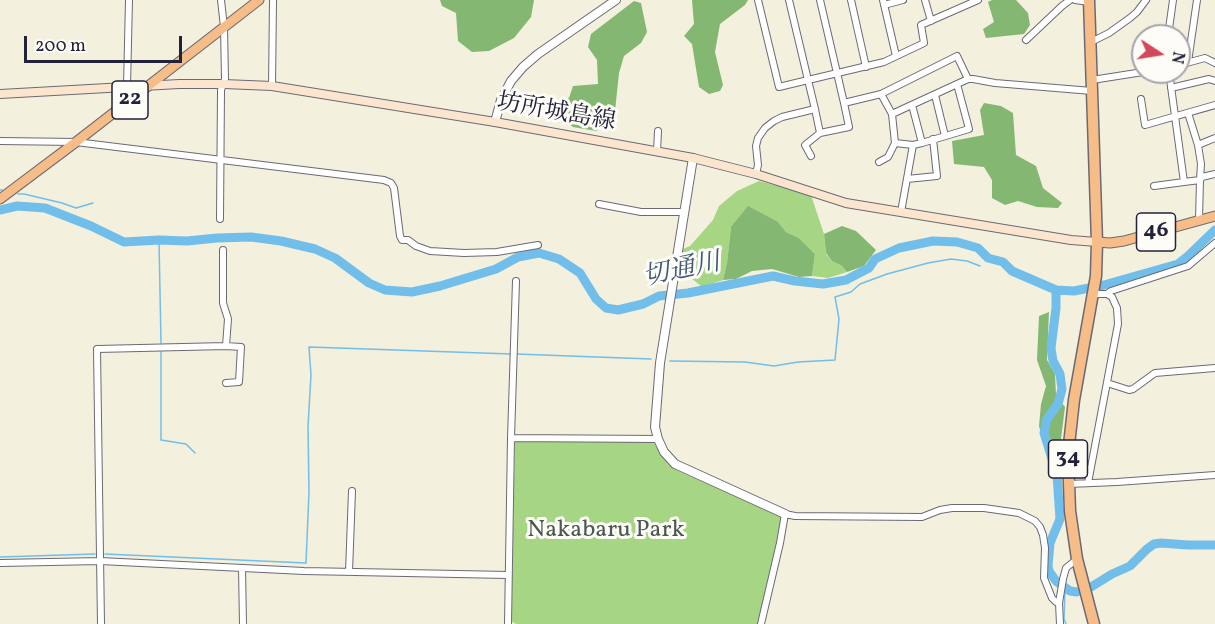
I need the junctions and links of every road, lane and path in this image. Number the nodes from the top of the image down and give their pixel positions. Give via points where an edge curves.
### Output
1 (129, 0) edge
2 (221, 0) edge
3 (259, 0) edge
4 (616, 0) edge
5 (758, 0) edge
6 (789, 0) edge
7 (820, 0) edge
8 (851, 0) edge
9 (903, 0) edge
10 (926, 0) edge
11 (978, 0) edge
12 (1070, 0) edge
13 (1075, 0) edge
14 (1146, 0) edge
15 (1173, 0) edge
16 (1197, 0) edge
17 (273, 1) edge
18 (1089, 1) edge
19 (883, 2) edge
20 (931, 21) junction
21 (1170, 24) edge
22 (224, 27) junction
23 (1026, 40) dead end
24 (1090, 40) junction
25 (1191, 41) edge
26 (896, 56) junction
27 (1191, 61) edge
28 (1215, 63) edge
29 (866, 67) junction
30 (837, 73) junction
31 (1131, 75) edge
32 (968, 79) junction
33 (808, 80) junction
34 (1215, 81) edge
35 (224, 84) junction
36 (957, 84) junction
37 (1170, 84) edge
38 (150, 85) junction
39 (1092, 85) junction
40 (128, 86) junction
41 (272, 86) junction
42 (1171, 88) junction
43 (0, 94) edge
44 (881, 94) junction
45 (935, 95) junction
46 (1141, 99) dead end
47 (844, 103) junction
48 (912, 105) junction
49 (1215, 105) edge
50 (815, 109) junction
51 (1188, 113) junction
52 (892, 114) junction
53 (1174, 117) junction
54 (495, 122) junction
55 (658, 131) dead end
56 (820, 133) junction
57 (945, 136) junction
58 (1215, 138) edge
59 (933, 140) junction
60 (0, 141) edge
61 (76, 142) junction
62 (895, 143) junction
63 (922, 143) junction
64 (1198, 145) junction
65 (913, 146) junction
66 (657, 152) junction
67 (811, 156) dead end
68 (693, 158) junction
69 (220, 159) junction
70 (879, 162) dead end
71 (756, 174) junction
72 (1215, 174) edge
73 (907, 179) junction
74 (1200, 180) junction
75 (1184, 182) junction
76 (1154, 186) dead end
77 (0, 199) edge
78 (599, 204) dead end
79 (684, 212) junction
80 (901, 212) junction
81 (1215, 216) edge
82 (220, 219) dead end
83 (1199, 220) junction
84 (1097, 242) junction
85 (1215, 243) edge
86 (538, 245) dead end
87 (223, 250) dead end
88 (516, 281) dead end
89 (1094, 294) junction
90 (1107, 294) junction
91 (226, 346) junction
92 (1215, 368) edge
93 (226, 383) dead end
94 (1107, 383) junction
95 (512, 438) junction
96 (658, 440) junction
97 (1215, 475) edge
98 (1088, 483) junction
99 (1068, 484) junction
100 (352, 491) dead end
101 (785, 514) junction
102 (1077, 559) junction
103 (100, 561) junction
104 (0, 563) edge
105 (242, 568) junction
106 (349, 572) junction
107 (508, 575) junction
108 (1059, 603) junction
109 (100, 624) edge
110 (243, 624) edge
111 (508, 624) edge
112 (761, 624) edge
113 (1060, 624) edge
114 (1094, 624) edge

1 - 40 street
2 - 22 street
3 - 22 main road, 22
4 - 54 street via 523,67 501,100
5 - 33 street via 779,87
6 - 33 street
7 - 30 street
8 - 29 street
9 - 19 street
10 - 20 street
11 - 20 street
12 - 23 street
13 - 18 street
14 - 24 street via 1109,33
15 - 21 street
16 - 25 street
17 - 41 street
18 - 24 highway, 34
19 - 26 street
20 - 26 street via 921,25 924,43
22 - 35 street
22 - 38 main road, 22
24 - 39 highway, 34
26 - 29 street
27 - 28 street via 1205,58
29 - 30 street
30 - 33 street
30 - 47 street
31 - 39 street
32 - 36 street
32 - 39 street
32 - 44 street via 957,56
33 - 50 street
34 - 42 street
35 - 38 main road, 坊所城島線
35 - 41 main road, 坊所城島線
35 - 69 street
36 - 45 street
36 - 57 street via 969,129
37 - 42 street
38 - 40 main road, 坊所城島線
38 - 61 main road, 22
39 - 84 highway, 34
40 - 43 main road, 坊所城島線
41 - 54 main road, 坊所城島線
42 - 53 street
44 - 47 street
44 - 52 street
45 - 48 street
45 - 57 street
46 - 53 street via 1145,125
47 - 56 street via 849,127
48 - 52 street
48 - 63 street
49 - 51 street
50 - 56 street
50 - 71 street via 782,117 765,128 756,146
51 - 53 street
51 - 64 street
52 - 62 street
53 - 75 street
54 - 66 main road, 坊所城島線
55 - 66 street
56 - 67 street via 805,145
57 - 59 street
58 - 64 street
59 - 63 street
59 - 73 street via 937,176
60 - 61 street
61 - 69 street
61 - 77 main road, 22
62 - 65 street
62 - 70 street via 888,157
63 - 65 street
64 - 74 street
65 - 73 street
66 - 68 main road, 坊所城島線
68 - 71 main road, 坊所城島線
68 - 79 street
69 - 82 street
69 - 86 street via 391,183 402,240 430,250 497,252
71 - 80 main road, 坊所城島線 via 846,202
72 - 74 street
73 - 80 street
74 - 75 street
74 - 83 street
75 - 76 street
78 - 79 street via 641,212
79 - 96 street via 660,363 655,427
80 - 84 main road, 坊所城島線
81 - 83 main road, 46
83 - 84 main road, 46 via 1124,241
84 - 89 highway, 34
85 - 90 street via 1188,266
87 - 91 street
88 - 95 street
89 - 90 street
89 - 99 highway, 34 via 1074,400
90 - 94 street via 1117,308 1118,324
91 - 93 street via 241,348 239,382
91 - 103 street via 97,349
92 - 94 street via 1155,373 1129,390
94 - 98 street
95 - 96 street
95 - 107 street
96 - 101 street via 675,464
97 - 98 street
98 - 99 street
99 - 102 highway, 34
100 - 106 street
101 - 108 street via 922,517 952,508 1019,513 1040,526 1045,548 1044,579 1052,598
101 - 112 street
102 - 108 street via 1066,568
102 - 114 highway, 34
103 - 104 street
103 - 105 street
103 - 109 street
105 - 106 street
105 - 110 street
106 - 107 street
107 - 111 street
108 - 113 street

